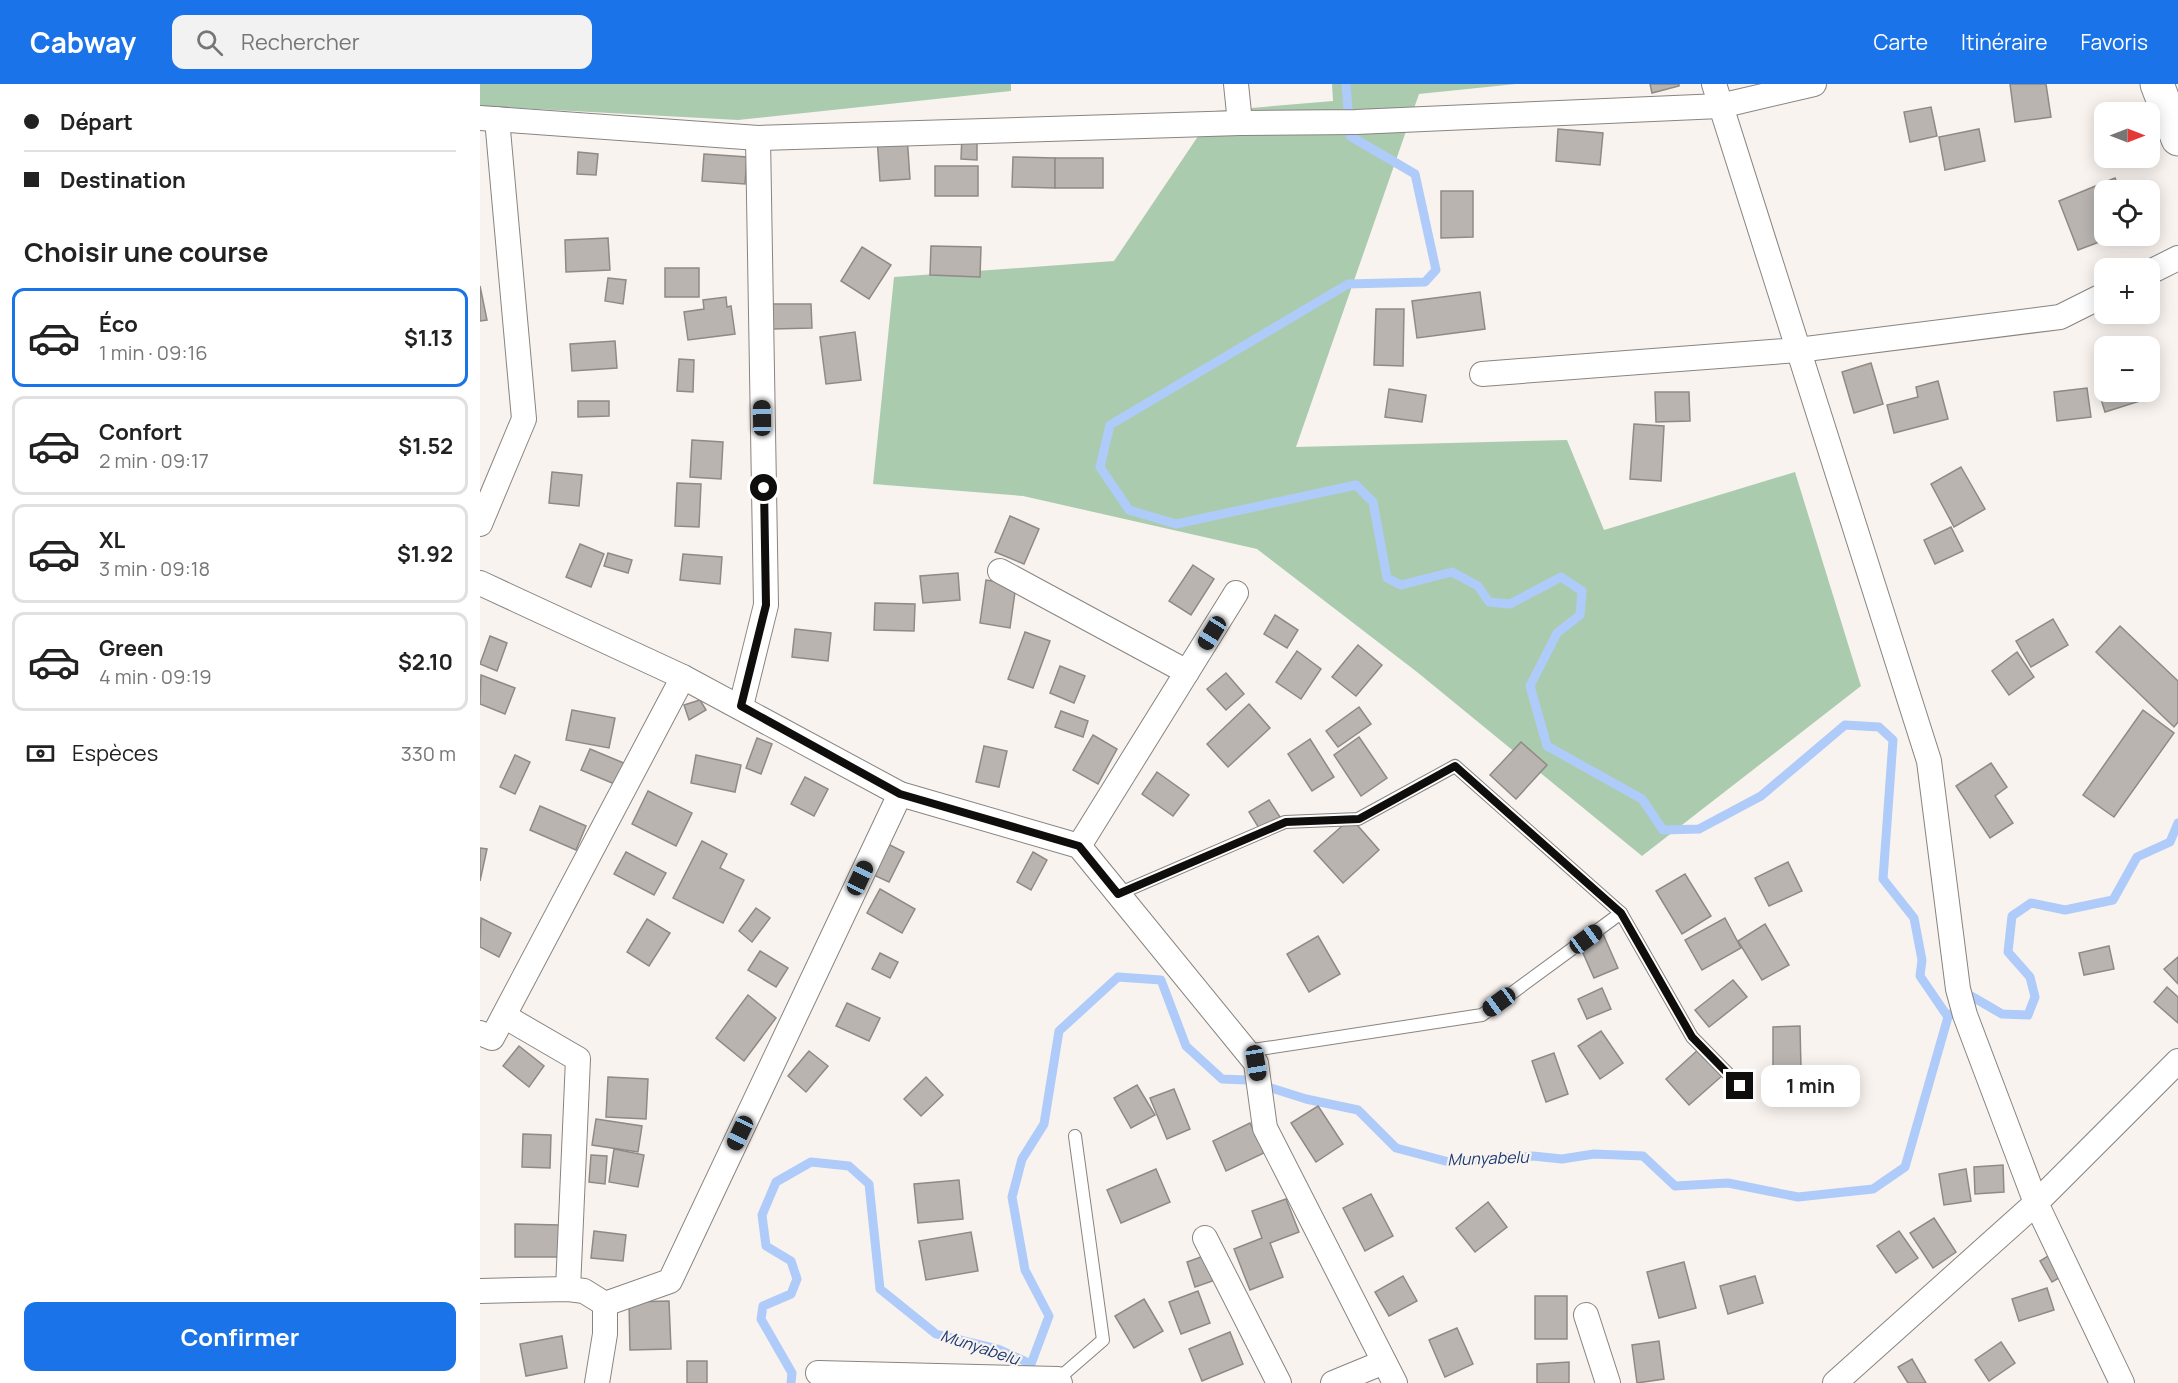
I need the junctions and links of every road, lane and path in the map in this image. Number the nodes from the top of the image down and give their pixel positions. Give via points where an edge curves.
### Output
1 (1236, 84) edge
2 (1814, 84) edge
3 (2157, 84) edge
4 (1717, 95) edge
5 (489, 118) edge
6 (1240, 123) junction
7 (758, 138) junction
8 (2178, 139) edge
9 (2178, 258) edge
10 (2160, 267) edge
11 (2094, 300) edge
12 (1798, 350) junction
13 (1482, 374) dead end
14 (480, 524) edge
15 (1000, 571) dead end
16 (480, 583) edge
17 (1236, 593) dead end
18 (1187, 672) junction
19 (683, 677) junction
20 (741, 706) junction
21 (900, 794) junction
22 (1079, 846) junction
23 (1118, 894) junction
24 (1621, 913) junction
25 (504, 1016) junction
26 (480, 1033) edge
27 (1252, 1057) junction
28 (2178, 1061) edge
29 (1740, 1086) dead end
30 (1075, 1136) dead end
31 (2036, 1203) junction
32 (1205, 1238) dead end
33 (568, 1288) junction
34 (480, 1291) edge
35 (605, 1304) junction
36 (1586, 1315) dead end
37 (1390, 1372) edge
38 (818, 1373) dead end
39 (1059, 1381) edge
40 (597, 1383) edge
41 (1279, 1383) edge
42 (1333, 1383) edge
43 (1608, 1383) edge
44 (1835, 1383) edge
45 (2122, 1383) edge

1 - 6 street
2 - 4 street
3 - 8 street
4 - 6 street via 1347,122
4 - 12 street
5 - 7 street
5 - 14 street via 524,419
6 - 7 street
7 - 20 street via 766,605
9 - 10 street
11 - 12 street via 2060,317
12 - 13 street
12 - 31 street via 1929,761 1958,989 1965,1015
15 - 18 street
16 - 19 street
17 - 18 street
18 - 22 street
19 - 20 street
19 - 25 street
20 - 21 street
21 - 22 street
21 - 35 street via 670,1281
22 - 23 street
23 - 24 lane via 1286,822 1359,819 1455,766
23 - 27 street
24 - 27 lane via 1482,1015
24 - 29 lane via 1692,1037
25 - 26 street via 492,1038
25 - 33 street via 578,1059
27 - 37 street via 1265,1128
28 - 31 street
30 - 39 lane via 1103,1340
31 - 44 street
31 - 45 street
32 - 41 street
33 - 34 street
33 - 35 street via 584,1291
35 - 40 street via 605,1334
36 - 43 street
37 - 42 street
38 - 39 street

